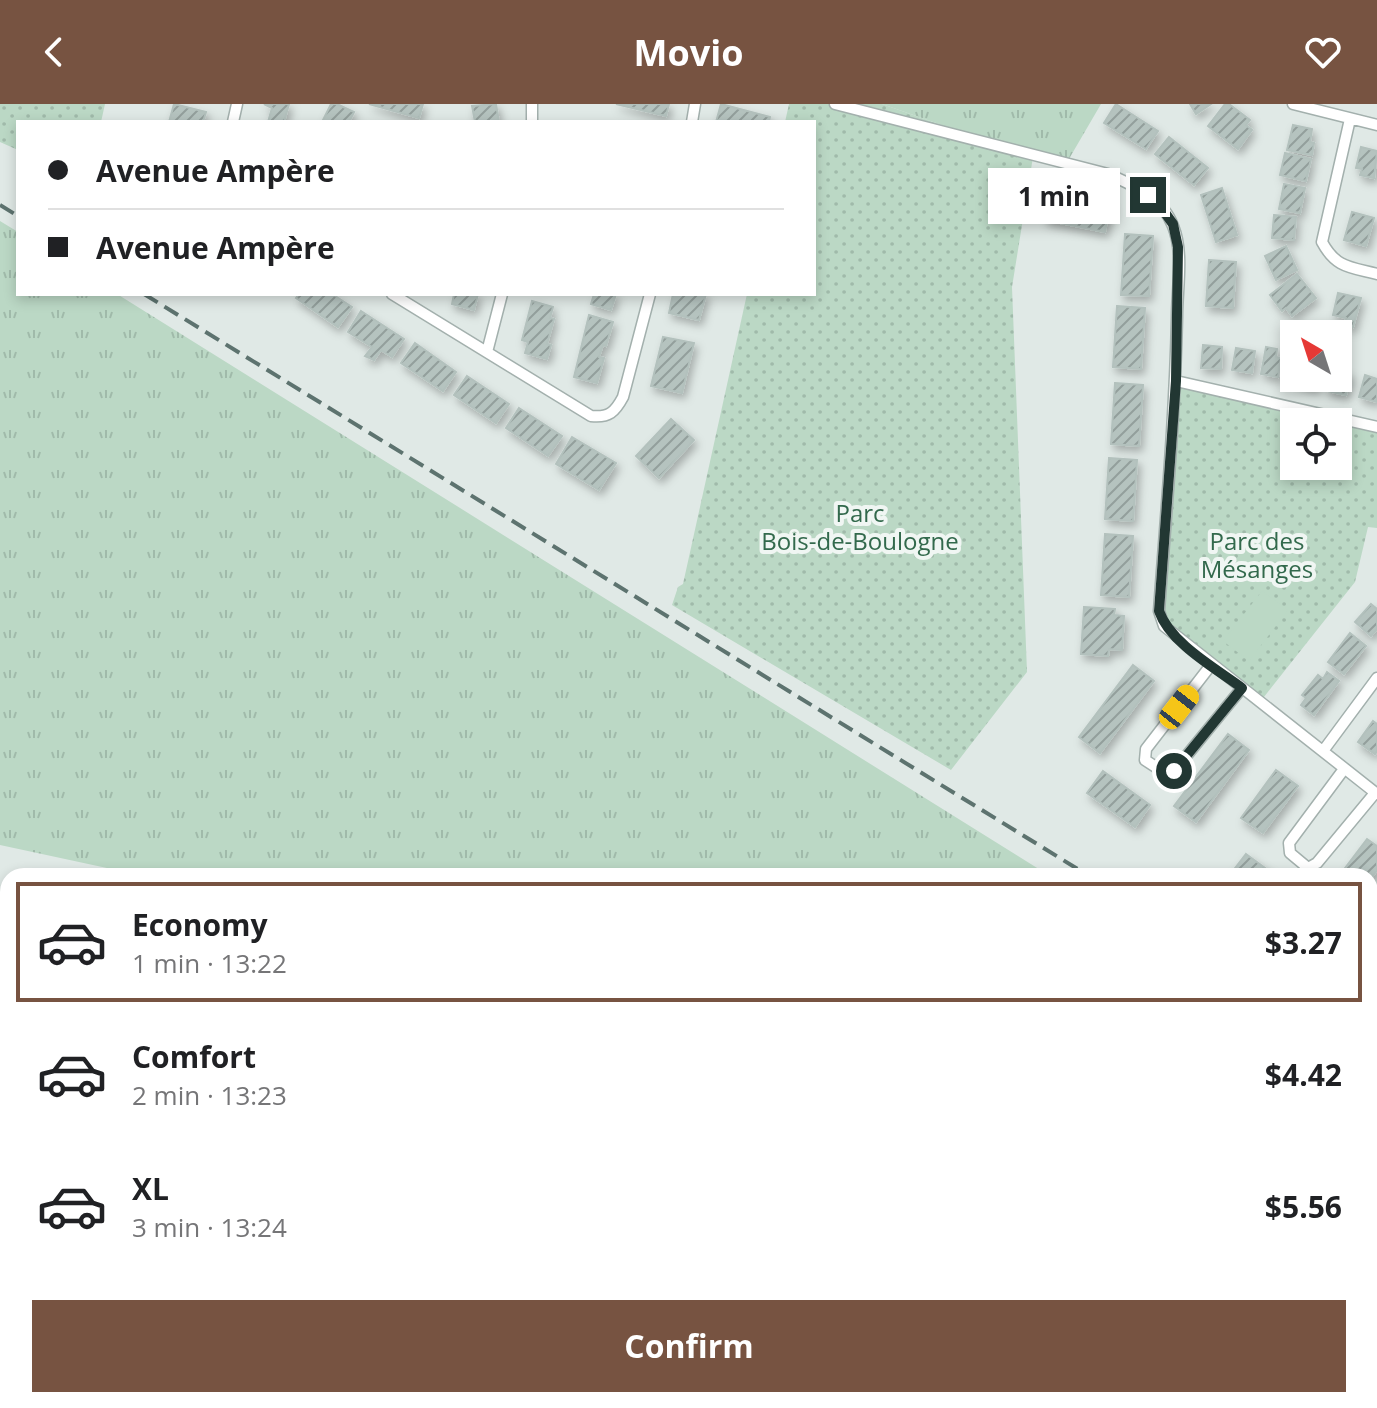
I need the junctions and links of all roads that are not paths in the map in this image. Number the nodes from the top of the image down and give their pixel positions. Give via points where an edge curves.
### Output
1 (835, 104) edge
2 (1293, 104) edge
3 (1350, 119) junction
4 (1377, 125) edge
5 (1377, 274) edge
6 (395, 296) edge
7 (501, 296) edge
8 (649, 296) edge
9 (487, 352) junction
10 (1176, 381) junction
11 (1377, 427) edge
12 (1211, 665) junction
13 (1377, 678) edge
14 (1242, 688) junction
15 (1323, 751) junction
16 (1344, 769) junction
17 (1376, 794) edge

1 - 10 street via 1108,174 1138,187 1173,224 1178,247
2 - 3 street
3 - 4 street
3 - 5 street via 1322,242 1340,265
6 - 9 street
7 - 9 street
8 - 9 street via 623,397 616,411 605,417 591,416
10 - 11 street
10 - 12 street via 1159,611 1164,626
12 - 14 street
12 - 14 street via 1146,749 1145,760 1165,773 1174,771
13 - 15 street
14 - 15 street
15 - 16 street
16 - 17 street
16 - 17 street via 1289,843 1290,853 1308,868

